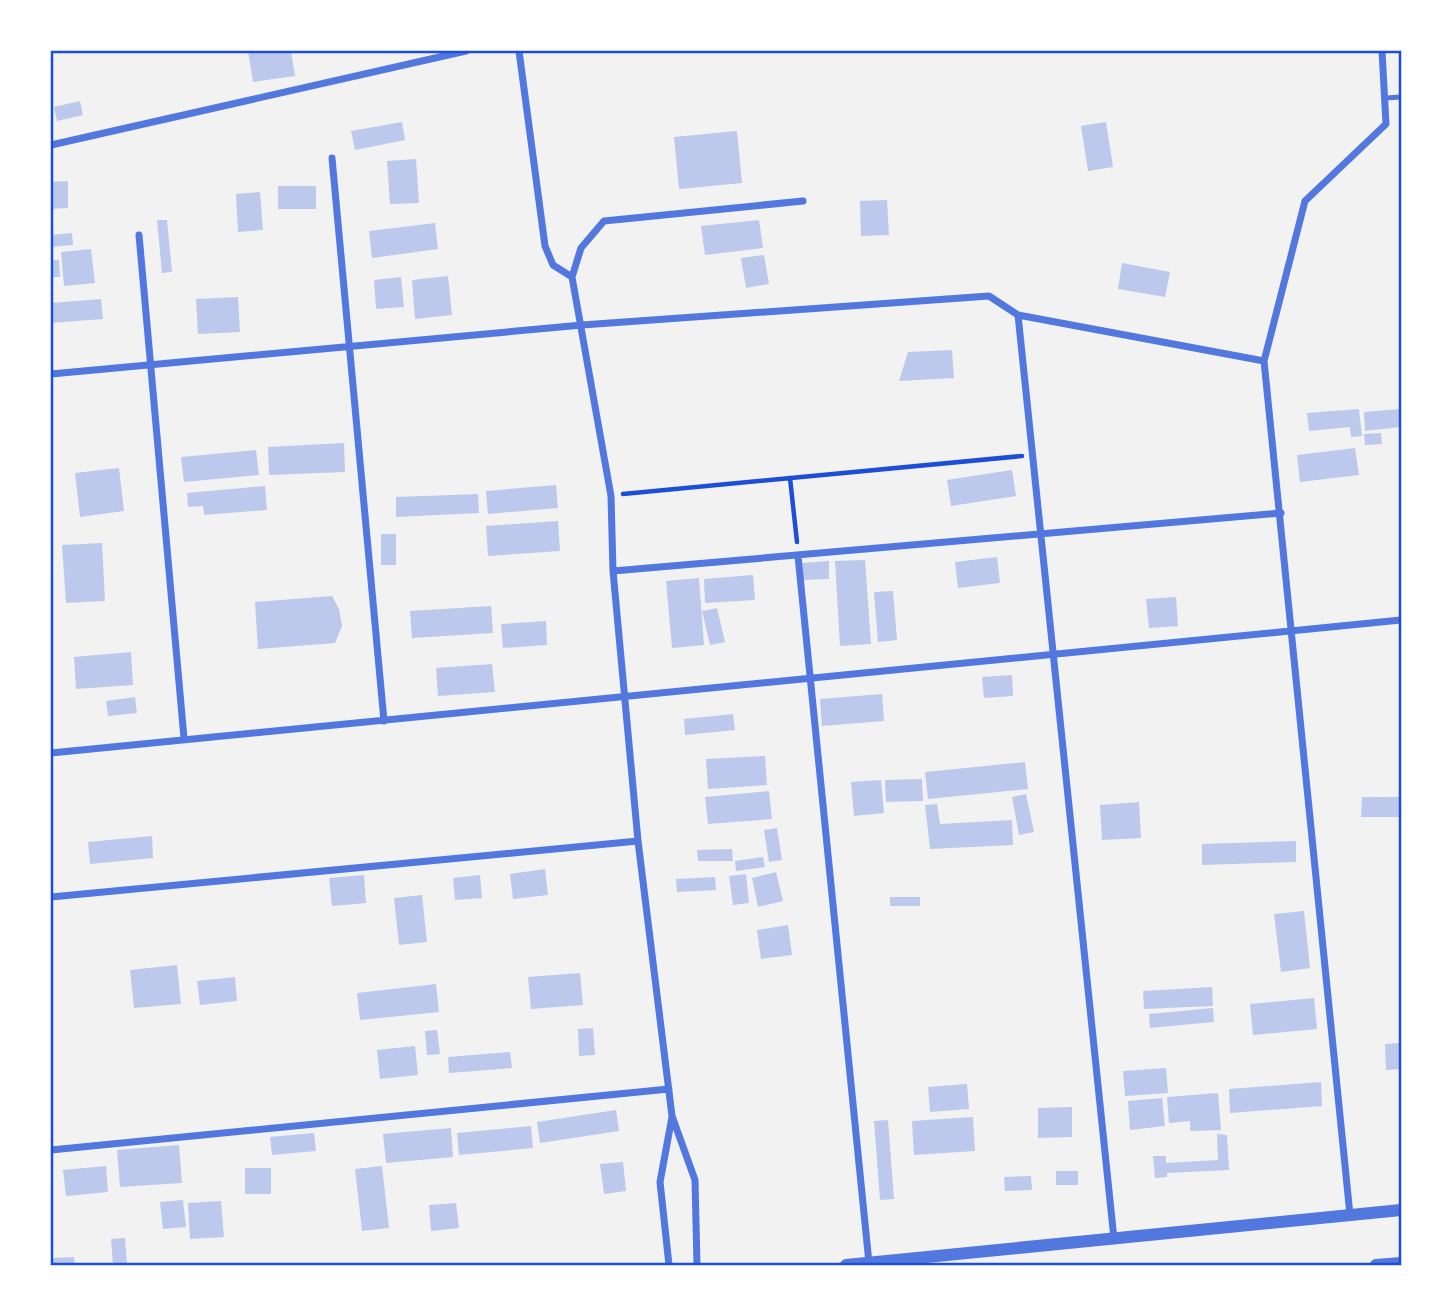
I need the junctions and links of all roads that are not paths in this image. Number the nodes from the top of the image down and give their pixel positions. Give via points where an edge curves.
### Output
1 (466, 51) edge
2 (519, 51) edge
3 (1382, 51) edge
4 (1401, 97) edge
5 (1385, 98) junction
6 (51, 145) edge
7 (332, 158) dead end
8 (803, 201) dead end
9 (139, 235) dead end
10 (572, 277) junction
11 (1018, 315) junction
12 (582, 325) junction
13 (350, 345) junction
14 (1264, 361) junction
15 (150, 366) junction
16 (51, 374) edge
17 (1281, 513) junction
18 (1043, 534) junction
19 (798, 556) junction
20 (613, 571) junction
21 (1401, 620) edge
22 (1292, 631) junction
23 (1055, 654) junction
24 (810, 679) junction
25 (625, 698) junction
26 (384, 721) junction
27 (184, 738) junction
28 (51, 753) edge
29 (638, 841) junction
30 (51, 897) edge
31 (669, 1089) junction
32 (672, 1116) junction
33 (51, 1150) edge
34 (1401, 1210) edge
35 (1350, 1215) junction
36 (1114, 1239) junction
37 (869, 1263) junction
38 (1401, 1263) edge
39 (669, 1265) edge
40 (697, 1265) edge
41 (846, 1265) edge
42 (1376, 1265) edge

1 - 6 street
2 - 10 street via 545,246 553,265
3 - 5 street
4 - 5 lane
5 - 14 street via 1386,124 1305,201
7 - 13 street
8 - 10 street via 604,221 581,248
9 - 15 street
10 - 12 street
11 - 12 street via 989,296
11 - 14 street
11 - 18 street
12 - 13 street
12 - 20 street via 611,496
13 - 15 street
13 - 26 street
14 - 17 street
15 - 16 street
15 - 27 street
17 - 18 street
17 - 22 street
18 - 19 street
18 - 23 street
19 - 20 street
19 - 24 street
20 - 25 street
21 - 22 street
22 - 23 street
22 - 35 street
23 - 24 street
23 - 36 street
24 - 25 street
24 - 37 street
25 - 26 street
25 - 29 street
26 - 27 street
27 - 28 street
29 - 30 street
29 - 31 street
31 - 32 street
31 - 33 street
32 - 39 street via 660,1182
32 - 40 street via 695,1180
34 - 35 street
35 - 36 street
36 - 37 street
37 - 41 street
38 - 42 street

